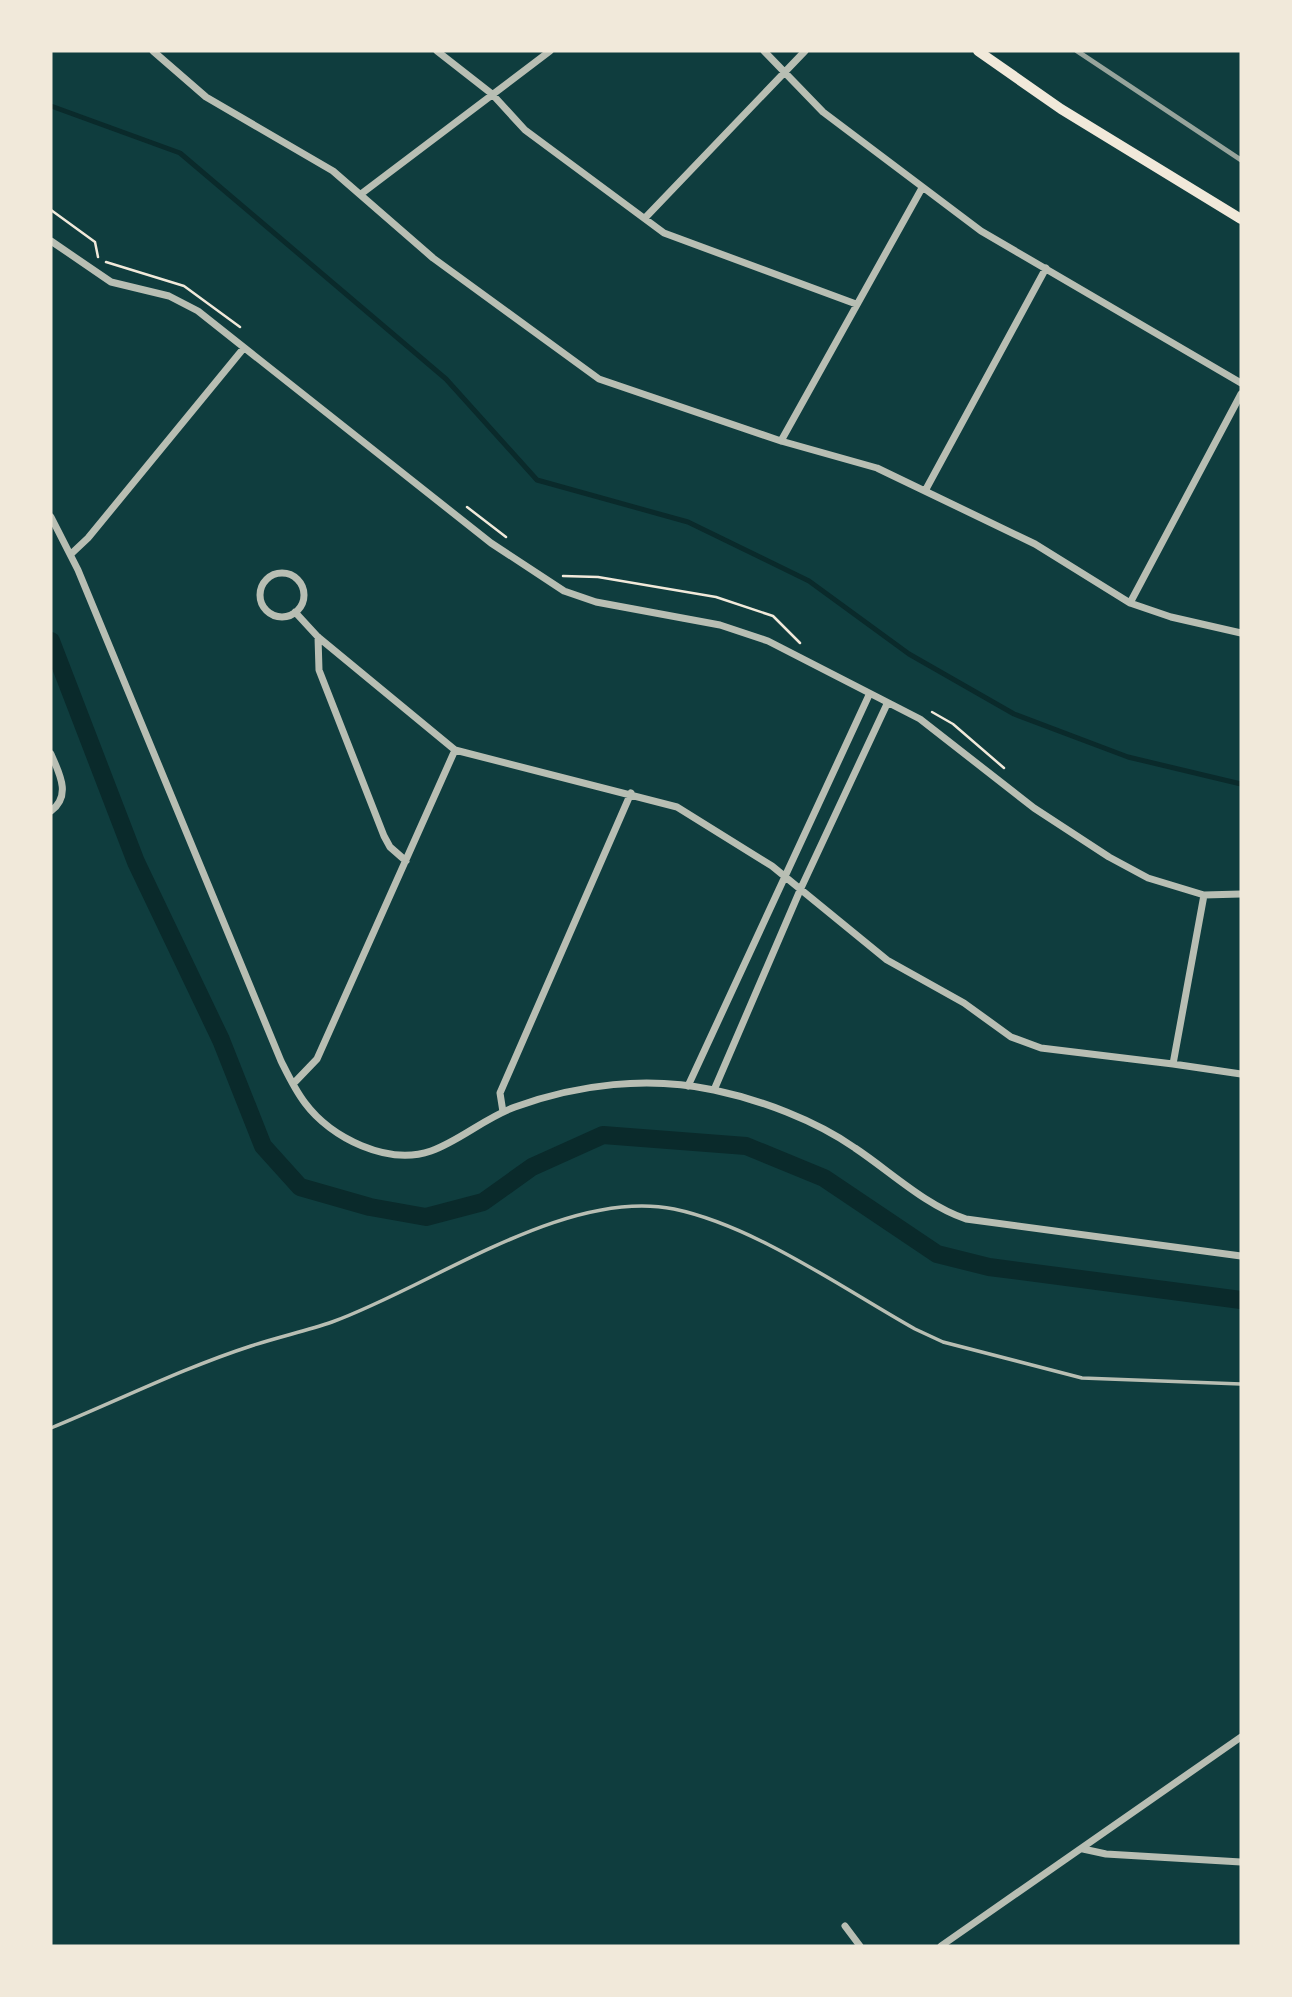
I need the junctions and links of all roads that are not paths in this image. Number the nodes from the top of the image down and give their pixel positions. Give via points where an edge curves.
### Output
1 (153, 51) edge
2 (437, 51) edge
3 (550, 51) edge
4 (764, 51) edge
5 (805, 51) edge
6 (978, 51) edge
7 (785, 72) junction
8 (492, 94) junction
9 (922, 188) junction
10 (361, 194) junction
11 (645, 218) junction
12 (1241, 219) edge
13 (51, 241) edge
14 (1046, 268) junction
15 (856, 304) junction
16 (243, 349) junction
17 (1241, 383) edge
18 (1241, 394) edge
19 (781, 441) junction
20 (925, 491) junction
21 (51, 517) edge
22 (71, 554) junction
23 (1130, 603) junction
24 (295, 612) junction
25 (1241, 633) edge
26 (318, 637) junction
27 (869, 695) junction
28 (887, 704) junction
29 (456, 750) junction
30 (51, 754) edge
31 (631, 793) junction
32 (51, 811) edge
33 (406, 861) junction
34 (785, 876) junction
35 (801, 888) junction
36 (1241, 894) edge
37 (1204, 895) junction
38 (1173, 1064) junction
39 (1241, 1074) edge
40 (293, 1084) junction
41 (688, 1086) junction
42 (714, 1090) junction
43 (503, 1112) junction
44 (1241, 1256) edge
45 (1241, 1384) edge
46 (51, 1428) edge
47 (1241, 1737) edge
48 (1083, 1849) junction
49 (1241, 1862) edge
50 (845, 1926) dead end
51 (860, 1946) edge
52 (941, 1946) edge

1 - 10 street via 206,97 315,160
2 - 8 street
3 - 8 street
4 - 7 street
5 - 7 street
6 - 12 main road via 1061,110
7 - 9 street via 823,112
7 - 11 street
8 - 10 street
8 - 11 street via 525,130
9 - 14 street
9 - 15 street
10 - 19 street via 433,258 586,372 612,386
11 - 15 street via 682,242
13 - 16 street via 111,282 186,303
14 - 17 street
14 - 20 street
15 - 19 street
16 - 22 street
16 - 27 street via 491,543 564,591 744,631
18 - 23 street
19 - 20 street via 855,460
20 - 23 street via 1035,544
21 - 22 street
22 - 40 street
23 - 25 street
24 - 24 street via 304,594 299,581 280,573 267,579 261,592 268,611 282,616
24 - 26 street
26 - 29 street
26 - 33 street via 319,670 369,798 390,847
27 - 28 street
27 - 34 street
28 - 35 street
28 - 37 street via 935,728 1034,808 1109,857 1148,878
29 - 31 street
29 - 33 street
30 - 32 street via 63,792
31 - 34 street via 685,811
31 - 43 street via 500,1093
33 - 40 street via 317,1059
34 - 35 street
34 - 41 street
35 - 38 street via 887,960 964,1003 1011,1037 1041,1048
35 - 42 street
36 - 37 street
37 - 38 street
38 - 39 street
40 - 43 street via 305,1103 336,1132 360,1145 401,1154 429,1152
41 - 42 street
41 - 43 street via 599,1085
42 - 44 street via 765,1105 852,1146 935,1205 966,1219
45 - 46 lane via 1082,1378 943,1342 744,1232 674,1209 645,1206 554,1224 334,1321 251,1346
47 - 48 street
48 - 49 street
48 - 52 street
50 - 51 street

